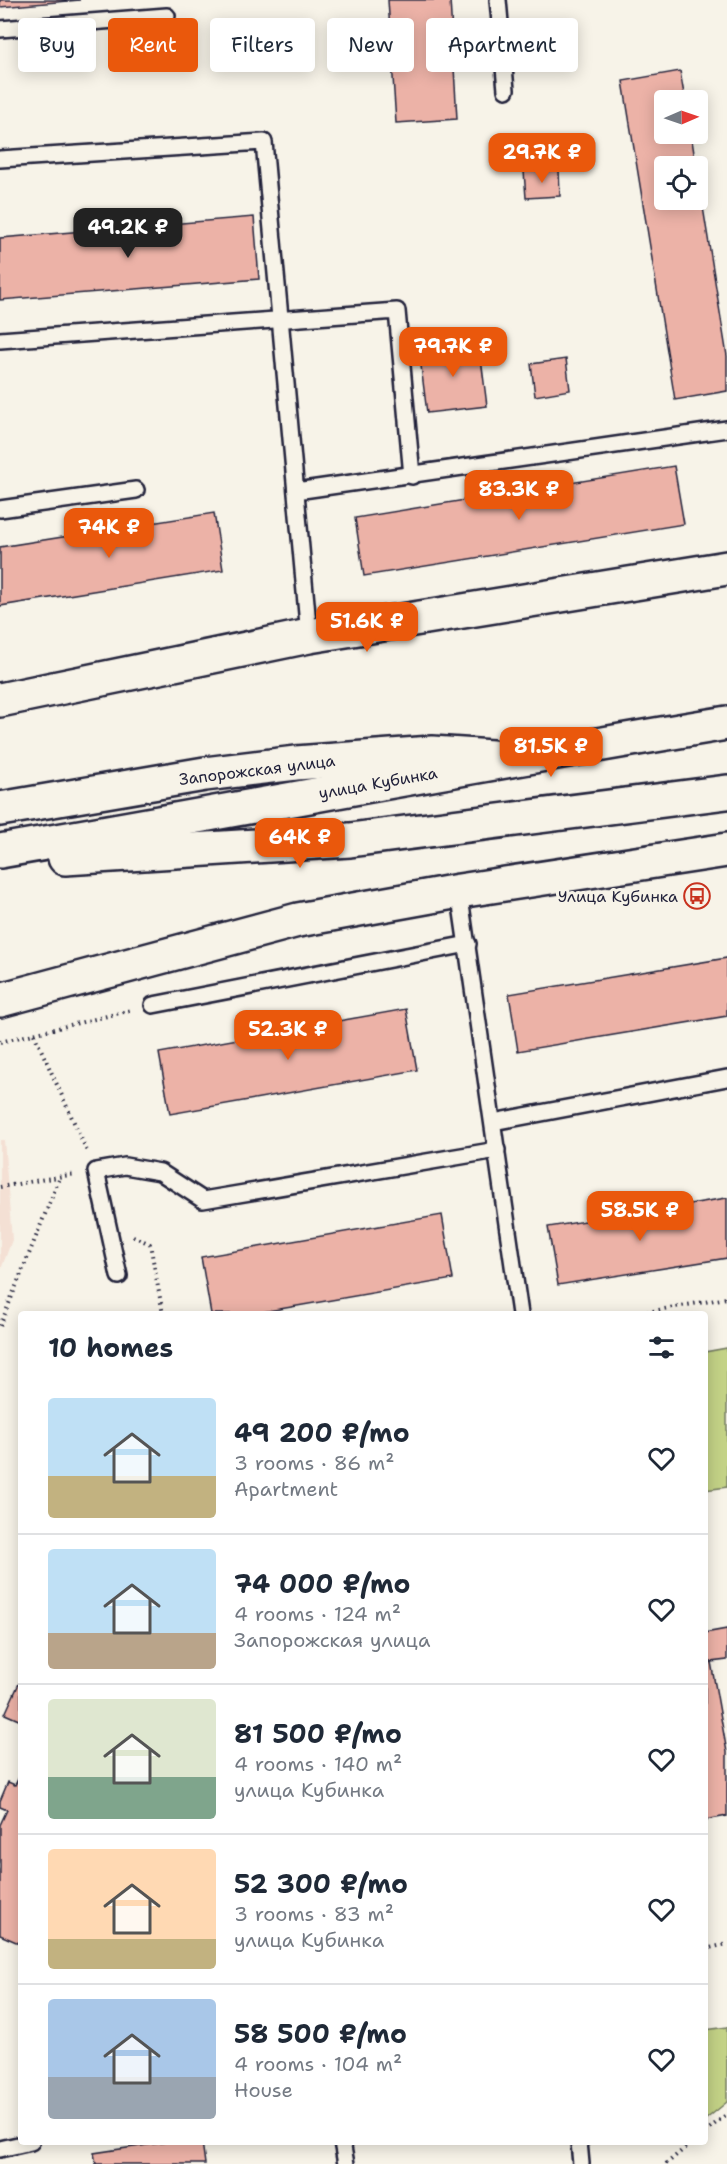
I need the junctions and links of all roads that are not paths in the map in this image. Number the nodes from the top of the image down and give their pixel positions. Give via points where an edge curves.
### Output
1 (498, 0) edge
2 (167, 16) dead end
3 (0, 29) edge
4 (506, 90) dead end
5 (0, 159) edge
6 (280, 321) junction
7 (0, 340) edge
8 (727, 429) edge
9 (412, 476) junction
10 (136, 490) dead end
11 (296, 491) junction
12 (0, 509) edge
13 (727, 568) edge
14 (309, 636) junction
15 (0, 700) edge
16 (727, 723) edge
17 (516, 758) junction
18 (727, 792) edge
19 (0, 809) edge
20 (727, 850) edge
21 (0, 851) edge
22 (0, 862) edge
23 (459, 891) junction
24 (468, 944) junction
25 (0, 1000) edge
26 (153, 1005) road end
27 (727, 1078) edge
28 (493, 1122) junction
29 (497, 1150) junction
30 (119, 1276) dead end
31 (520, 1311) edge
32 (18, 2145) edge
33 (343, 2145) edge
34 (579, 2145) edge
35 (0, 2149) edge
36 (346, 2164) edge
37 (581, 2164) edge

1 - 4 lane
2 - 3 lane
5 - 6 lane via 264,142
6 - 7 lane
6 - 9 lane via 397,311
6 - 11 lane
8 - 9 lane
9 - 11 lane
10 - 12 lane
11 - 14 lane
13 - 14 street
14 - 15 street
16 - 17 street, улица Кубинка
17 - 19 street, Запорожская улица via 432,753 296,763 205,774
17 - 21 street, улица Кубинка
18 - 22 street via 350,840
20 - 23 street
23 - 24 lane
23 - 25 street via 298,920
24 - 26 lane
24 - 28 lane
27 - 28 lane
28 - 29 lane
29 - 30 lane via 203,1200 160,1172 125,1166 96,1171
29 - 31 lane
32 - 35 lane
33 - 36 lane
34 - 37 lane

